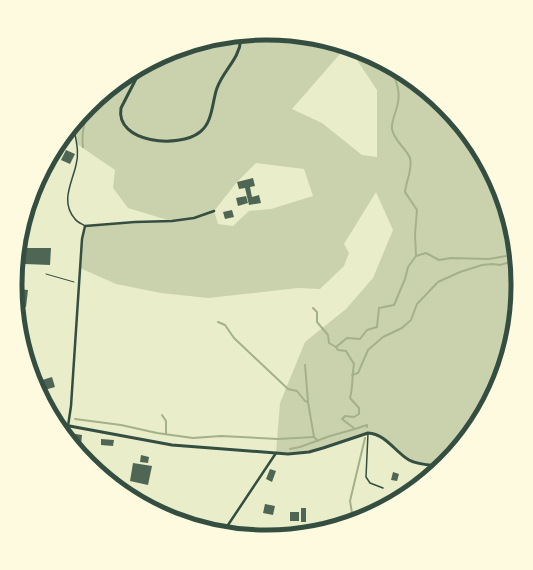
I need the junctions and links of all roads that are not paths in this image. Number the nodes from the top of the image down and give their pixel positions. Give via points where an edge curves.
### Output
1 (240, 42) edge
2 (138, 77) edge
3 (75, 134) dead end
4 (214, 211) dead end
5 (85, 226) junction
6 (68, 426) joint
7 (368, 433) junction
8 (276, 453) junction
9 (432, 465) edge
10 (383, 488) dead end
11 (227, 526) edge

1 - 2 street via 237,56 217,87 210,117 200,132 193,137 165,142 150,140 127,129 120,114 121,108
3 - 5 lane via 77,162 67,194 70,210 75,219
4 - 5 street via 194,218 172,221
5 - 6 street
6 - 8 street via 172,445
7 - 8 street via 309,452
7 - 9 street via 382,437 410,460
7 - 10 lane via 366,477 370,483
8 - 11 street

